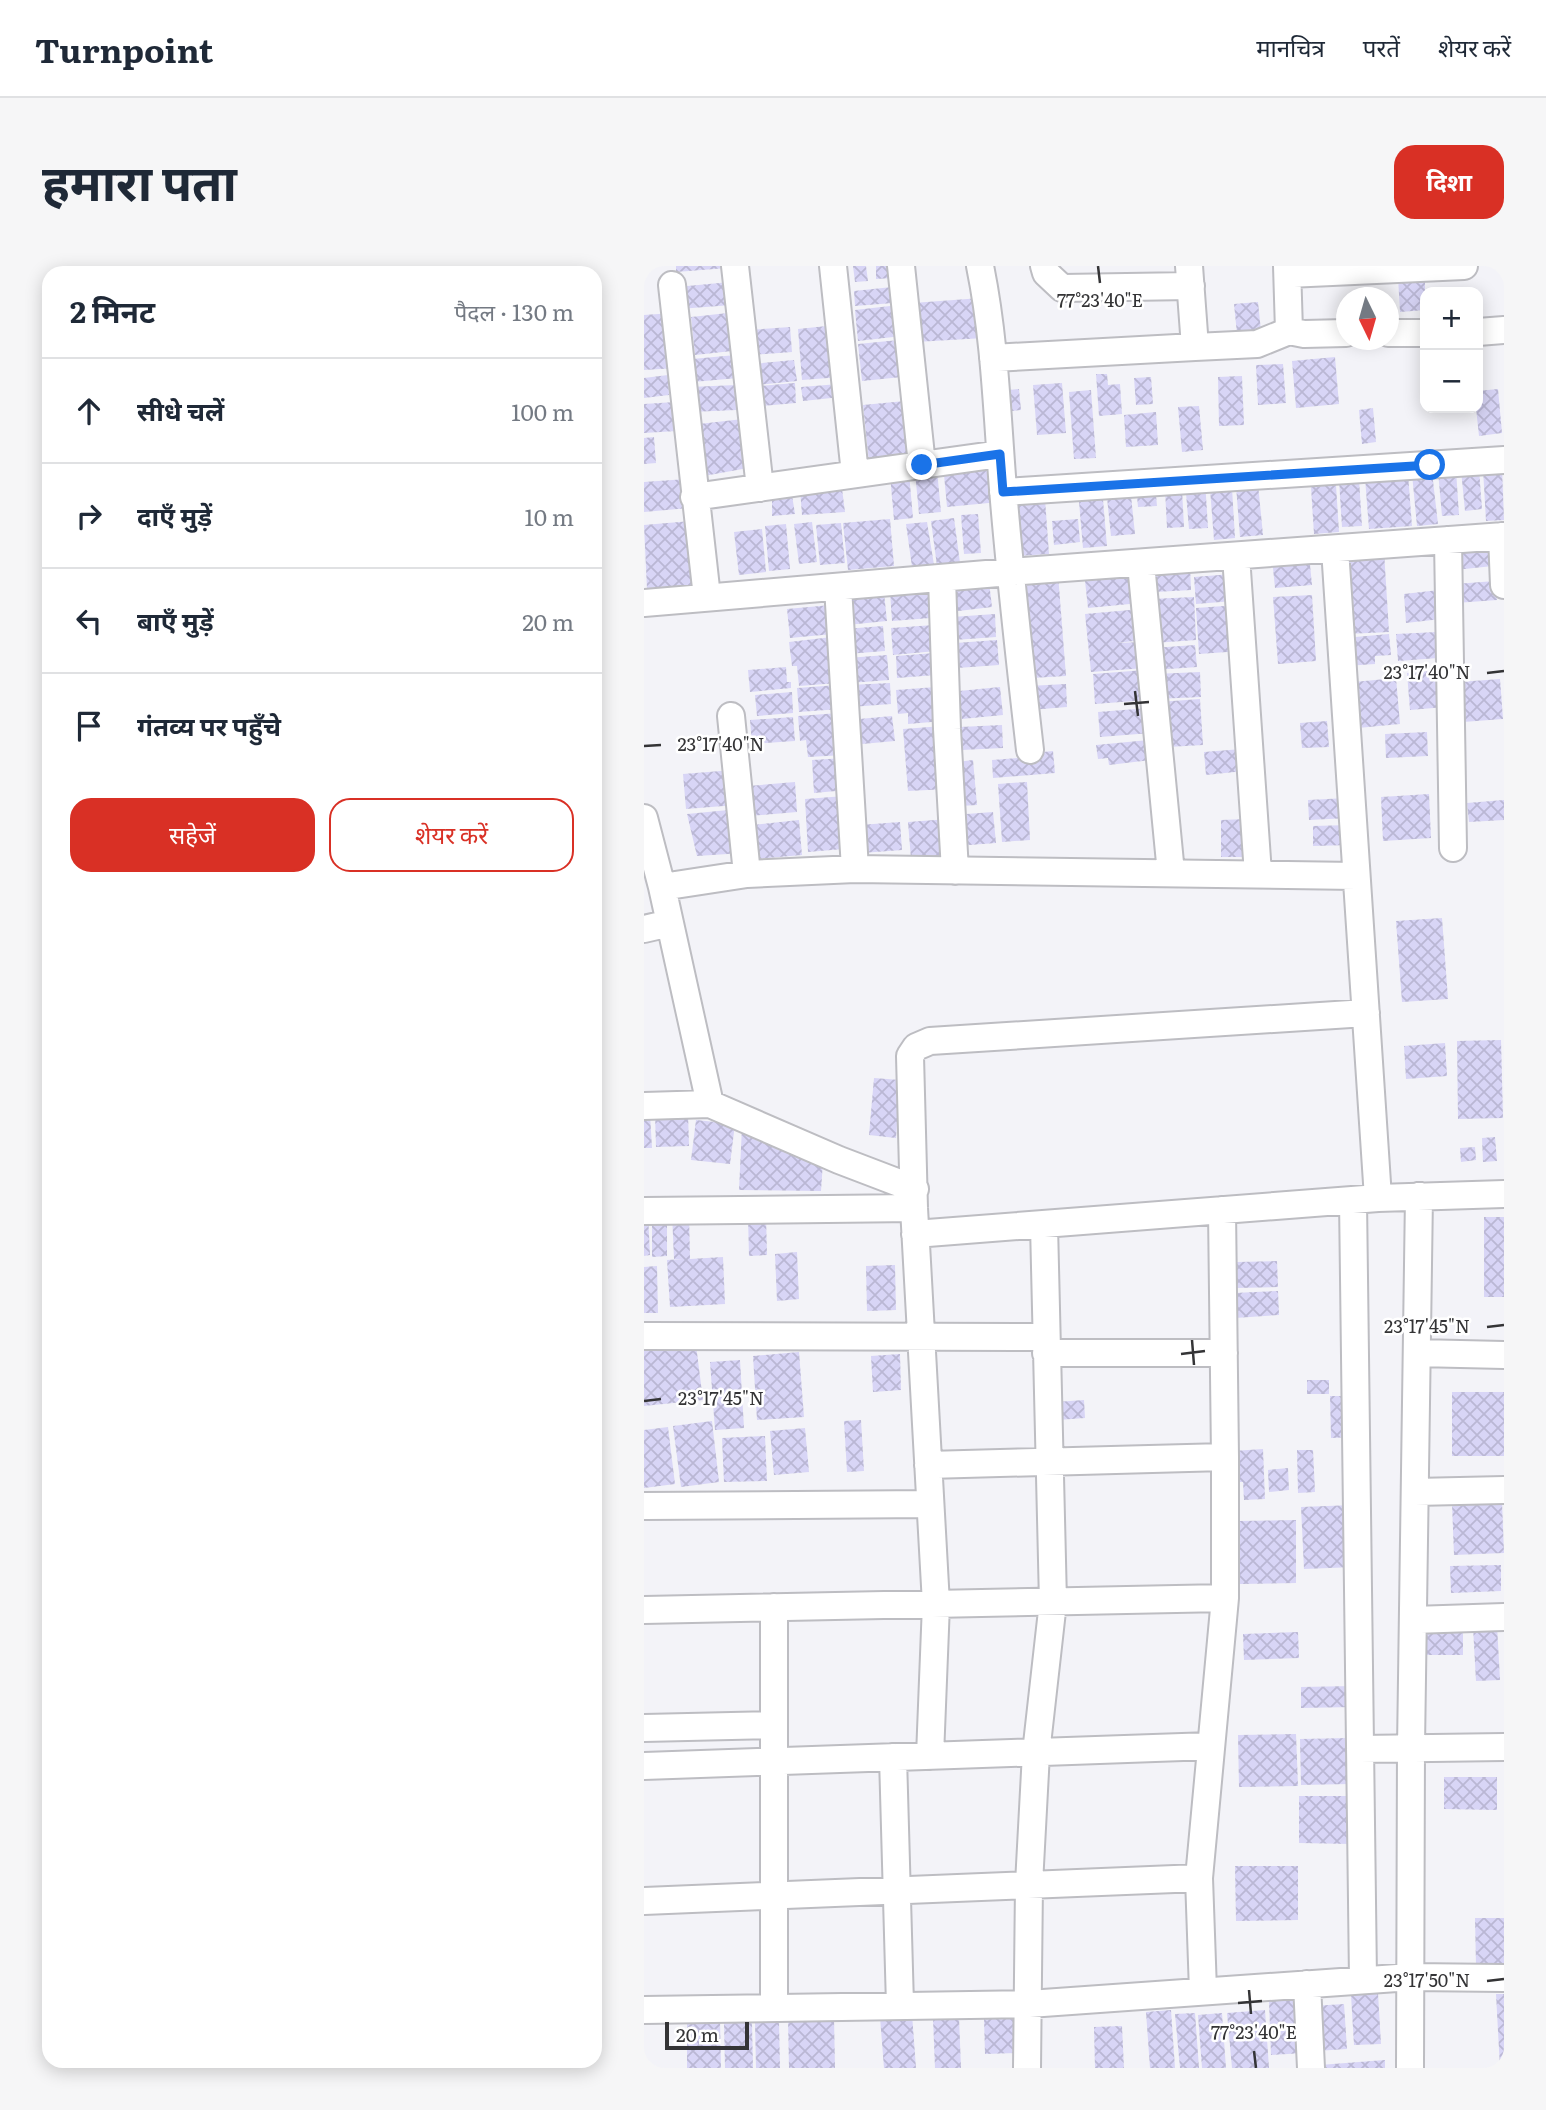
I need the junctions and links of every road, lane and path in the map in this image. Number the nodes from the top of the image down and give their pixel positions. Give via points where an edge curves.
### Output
1 (735, 266) edge
2 (833, 266) edge
3 (901, 266) edge
4 (981, 266) edge
5 (1044, 266) edge
6 (1452, 266) edge
7 (1288, 270) edge
8 (1190, 276) edge
9 (671, 285) dead end
10 (1504, 330) edge
11 (1289, 331) junction
12 (1483, 332) edge
13 (1399, 333) edge
14 (1420, 333) edge
15 (1336, 334) edge
16 (1195, 347) junction
17 (993, 358) junction
18 (1000, 454) junction
19 (1504, 460) edge
20 (922, 465) junction
21 (855, 474) junction
22 (760, 488) junction
23 (1003, 492) junction
24 (694, 497) junction
25 (1503, 536) edge
26 (1448, 540) junction
27 (1335, 549) junction
28 (1236, 556) junction
29 (1141, 564) junction
30 (1010, 572) junction
31 (942, 578) junction
32 (1504, 585) edge
33 (838, 587) junction
34 (707, 597) junction
35 (644, 603) edge
36 (732, 716) dead end
37 (1030, 750) dead end
38 (644, 818) edge
39 (1453, 848) dead end
40 (855, 869) junction
41 (955, 871) junction
42 (1171, 873) junction
43 (747, 874) junction
44 (1258, 874) junction
45 (1356, 876) junction
46 (662, 887) junction
47 (670, 923) junction
48 (644, 929) edge
49 (1366, 1013) junction
50 (710, 1104) junction
51 (644, 1106) edge
52 (1504, 1194) edge
53 (1419, 1195) junction
54 (914, 1199) junction
55 (1366, 1199) junction
56 (1222, 1210) junction
57 (644, 1211) edge
58 (1044, 1225) junction
59 (915, 1234) junction
60 (644, 1336) edge
61 (921, 1336) junction
62 (1046, 1345) junction
63 (1223, 1353) junction
64 (1417, 1353) junction
65 (1504, 1355) edge
66 (1225, 1457) junction
67 (1049, 1462) junction
68 (928, 1465) junction
69 (1504, 1490) edge
70 (1415, 1492) junction
71 (930, 1504) junction
72 (644, 1506) edge
73 (1225, 1598) junction
74 (1053, 1602) junction
75 (936, 1604) junction
76 (774, 1607) junction
77 (644, 1610) edge
78 (1504, 1617) edge
79 (1413, 1620) junction
80 (773, 1725) junction
81 (644, 1728) edge
82 (1211, 1746) junction
83 (1411, 1747) junction
84 (1504, 1747) edge
85 (1360, 1749) junction
86 (1036, 1753) junction
87 (930, 1756) junction
88 (892, 1757) junction
89 (773, 1761) junction
90 (644, 1766) edge
91 (1199, 1878) junction
92 (1029, 1884) junction
93 (896, 1889) junction
94 (774, 1894) junction
95 (644, 1901) edge
96 (1411, 1977) junction
97 (1504, 1978) edge
98 (1363, 1979) junction
99 (1307, 1984) junction
100 (1203, 1991) junction
101 (1029, 2004) junction
102 (900, 2005) junction
103 (774, 2006) junction
104 (644, 2010) edge
105 (1027, 2068) edge
106 (1311, 2068) edge
107 (1410, 2068) edge

1 - 22 street
2 - 21 street
3 - 20 street
4 - 17 street
5 - 8 street via 1046,274 1062,288
6 - 7 street
7 - 11 street
8 - 16 street
9 - 24 street
10 - 12 street
11 - 15 street
11 - 16 street via 1257,344
13 - 14 street
16 - 17 street
17 - 18 street
18 - 20 street
18 - 23 street
19 - 23 street
20 - 21 street
21 - 22 street
22 - 24 street
23 - 30 street
24 - 34 street
25 - 26 street
25 - 32 street
26 - 27 street
26 - 39 street
27 - 28 street
27 - 45 street
28 - 29 street
28 - 44 street
29 - 30 street
29 - 42 street
30 - 31 street
30 - 37 street
31 - 33 street
31 - 41 street
33 - 34 street
33 - 40 street
34 - 35 street
36 - 43 street
38 - 46 street
40 - 41 street
40 - 43 street
41 - 42 street
42 - 44 street
43 - 46 street
44 - 45 street
45 - 49 street
46 - 47 street
47 - 48 street
47 - 50 street
49 - 54 street via 930,1041 916,1047 910,1056
49 - 55 street
50 - 51 street
50 - 54 street via 839,1160
52 - 53 street
53 - 55 street
53 - 64 street
54 - 57 street
54 - 59 street
55 - 56 street
55 - 85 street
56 - 58 street
56 - 63 street
58 - 59 street
58 - 62 street
59 - 61 street
60 - 61 street
61 - 62 street
61 - 68 street
62 - 63 street
62 - 67 street
63 - 66 street
64 - 65 street
64 - 70 street
66 - 67 street
66 - 73 street
67 - 68 street
67 - 74 street
68 - 71 street
69 - 70 street
70 - 79 street
71 - 72 street
71 - 75 street
73 - 74 street
73 - 82 street
74 - 75 street
74 - 86 street
75 - 76 street
75 - 87 street
76 - 77 street
76 - 80 street
78 - 79 street
79 - 83 street
80 - 81 street
80 - 89 street
82 - 86 street
82 - 91 street
83 - 84 street
83 - 85 street
83 - 96 street
85 - 98 street
86 - 87 street
86 - 92 street
87 - 88 street
88 - 89 street
88 - 93 street
89 - 90 street
89 - 94 street
91 - 92 street
91 - 100 street
92 - 93 street
92 - 101 street
93 - 94 street
93 - 102 street
94 - 95 street
94 - 103 street
96 - 97 street
96 - 98 street
96 - 107 street
98 - 99 street
99 - 100 street
99 - 106 street
100 - 101 street
101 - 102 street
101 - 105 street
102 - 103 street
103 - 104 street

